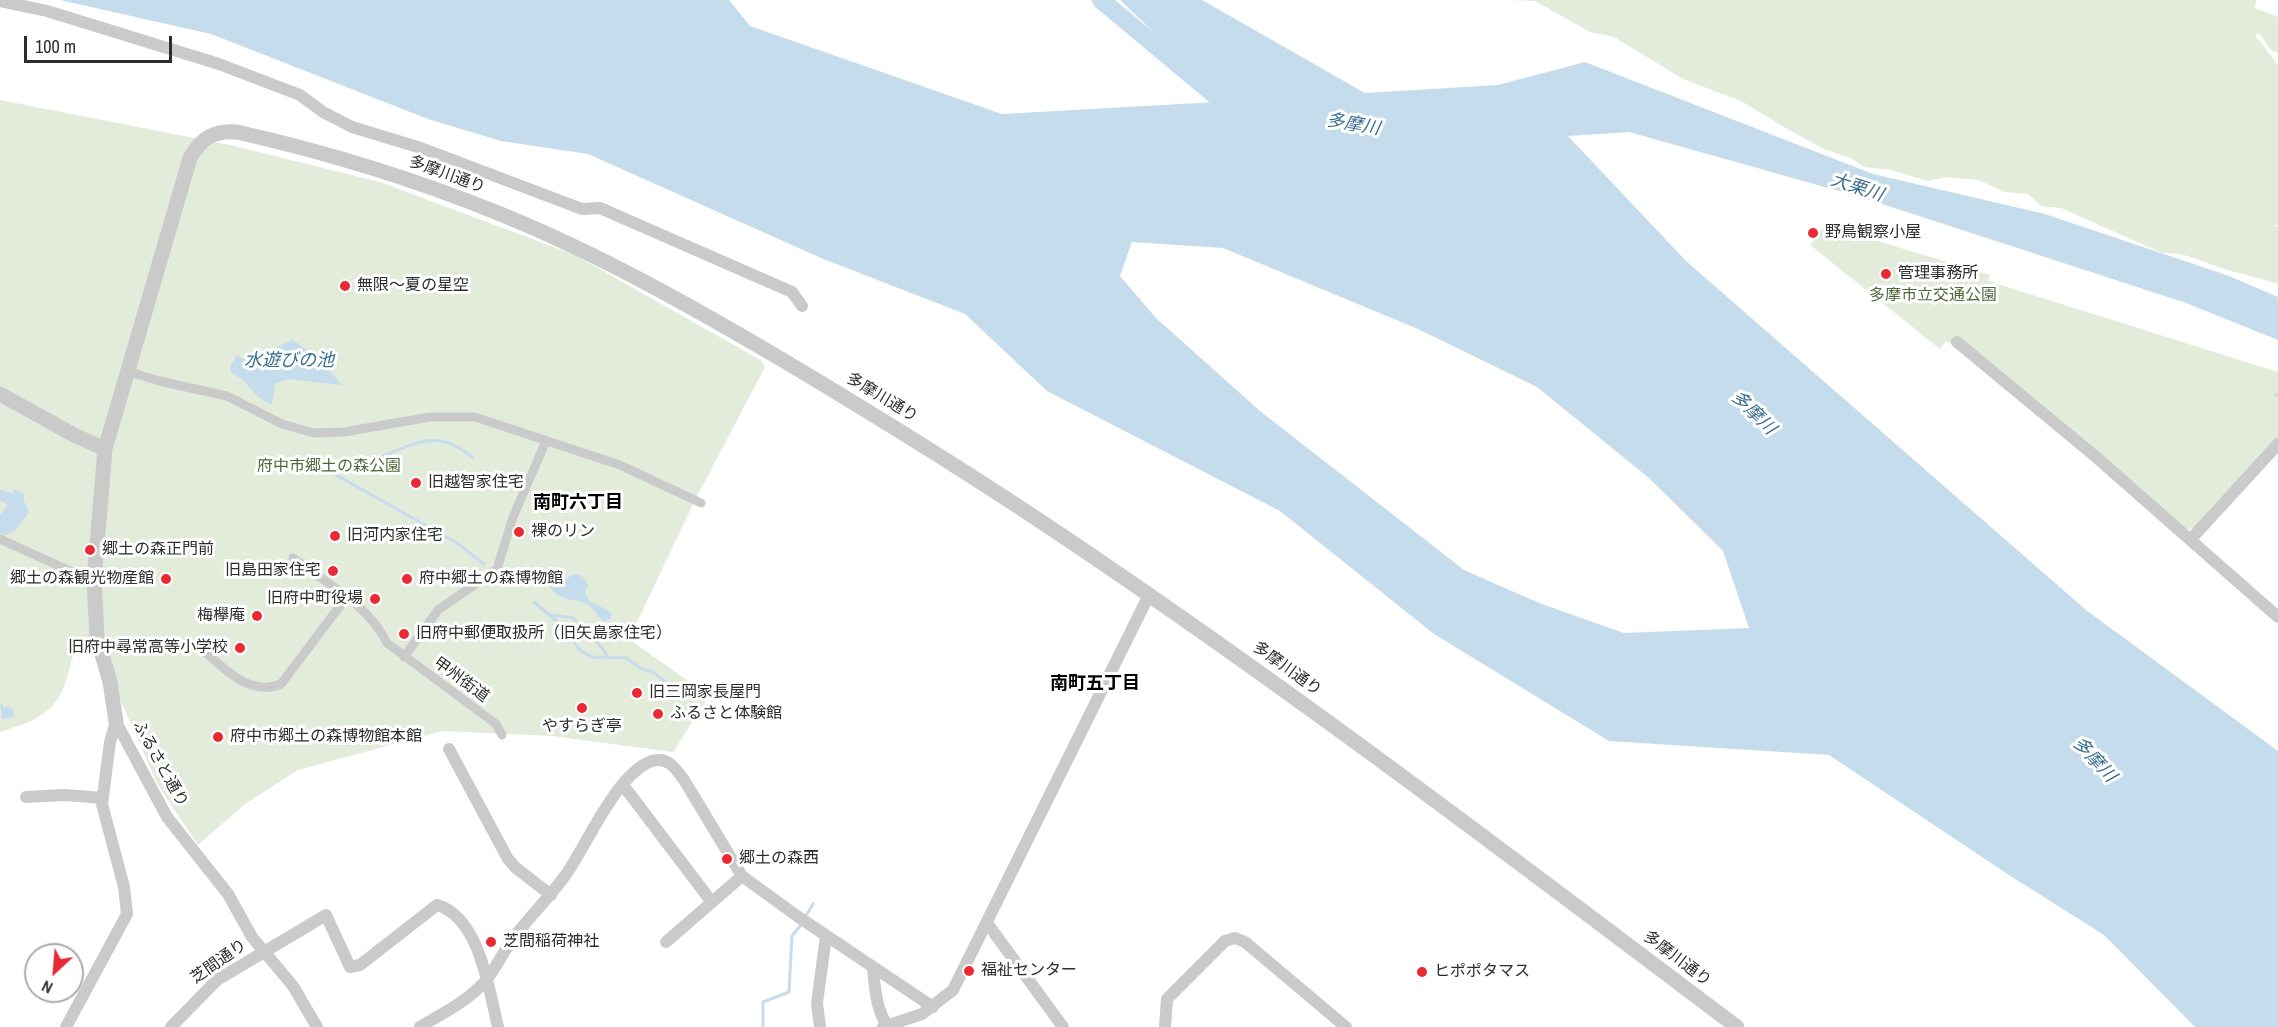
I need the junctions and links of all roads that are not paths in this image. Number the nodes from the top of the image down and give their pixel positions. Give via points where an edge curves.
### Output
1 (0, 2) edge
2 (802, 306) dead end
3 (1957, 342) dead end
4 (127, 371) junction
5 (0, 394) edge
6 (546, 441) junction
7 (2278, 444) edge
8 (105, 449) junction
9 (701, 504) dead end
10 (0, 539) edge
11 (2191, 539) junction
12 (293, 558) dead end
13 (90, 580) dead end
14 (1149, 594) junction
15 (346, 598) junction
16 (2276, 610) edge
17 (197, 645) dead end
18 (404, 657) junction
19 (116, 722) junction
20 (502, 735) dead end
21 (449, 749) dead end
22 (623, 785) junction
23 (26, 797) dead end
24 (103, 798) junction
25 (742, 876) junction
26 (551, 895) junction
27 (711, 901) junction
28 (987, 923) junction
29 (826, 936) junction
30 (666, 942) dead end
31 (263, 952) junction
32 (873, 968) junction
33 (488, 978) junction
34 (933, 1007) junction
35 (886, 1026) edge
36 (66, 1027) edge
37 (171, 1027) edge
38 (317, 1027) edge
39 (420, 1027) edge
40 (498, 1027) edge
41 (820, 1027) edge
42 (1063, 1027) edge
43 (1165, 1027) edge
44 (1346, 1027) edge
45 (1737, 1027) edge

1 - 2 street via 47,11 279,86 352,126 582,209 600,208 792,292
3 - 11 street
4 - 6 street via 227,396 282,424 314,433 459,415 504,425
4 - 8 street, 多摩川通り
4 - 14 street, 多摩川通り via 190,158 200,143 215,133 245,134 435,189 612,265 716,320 895,426
5 - 8 street
6 - 9 street via 620,465
6 - 18 street via 513,517 497,569 438,610
7 - 11 street
8 - 19 street, ふるさと通り via 94,580 97,637 111,682
10 - 13 street
11 - 16 street
12 - 15 street, 甲州街道
14 - 28 street
14 - 45 street, 多摩川通り via 1354,740
15 - 17 street via 281,684 272,688 260,689 242,681
15 - 18 street, 甲州街道 via 379,625 387,643
18 - 20 street, 甲州街道 via 496,724
19 - 24 street
19 - 31 street, ふるさと通り via 167,817 228,894
21 - 26 street via 508,859
22 - 25 street via 645,764 660,760 669,763 684,780
22 - 26 street
22 - 27 street
23 - 24 street
24 - 36 street via 127,914
25 - 27 street
25 - 29 street
26 - 33 street via 512,941
27 - 30 street
28 - 34 street via 953,990
28 - 42 street
29 - 32 street
29 - 41 street via 817,1003
31 - 33 street, 芝間通り via 326,915 351,967 360,965 437,905 454,914 466,929
31 - 37 street, 芝間通り via 204,990
31 - 38 street, ふるさと通り via 294,986
32 - 34 street
32 - 35 street via 875,995
33 - 39 street via 463,1000
33 - 40 street
34 - 35 street
43 - 44 street via 1167,999 1225,941 1235,938 1245,942

